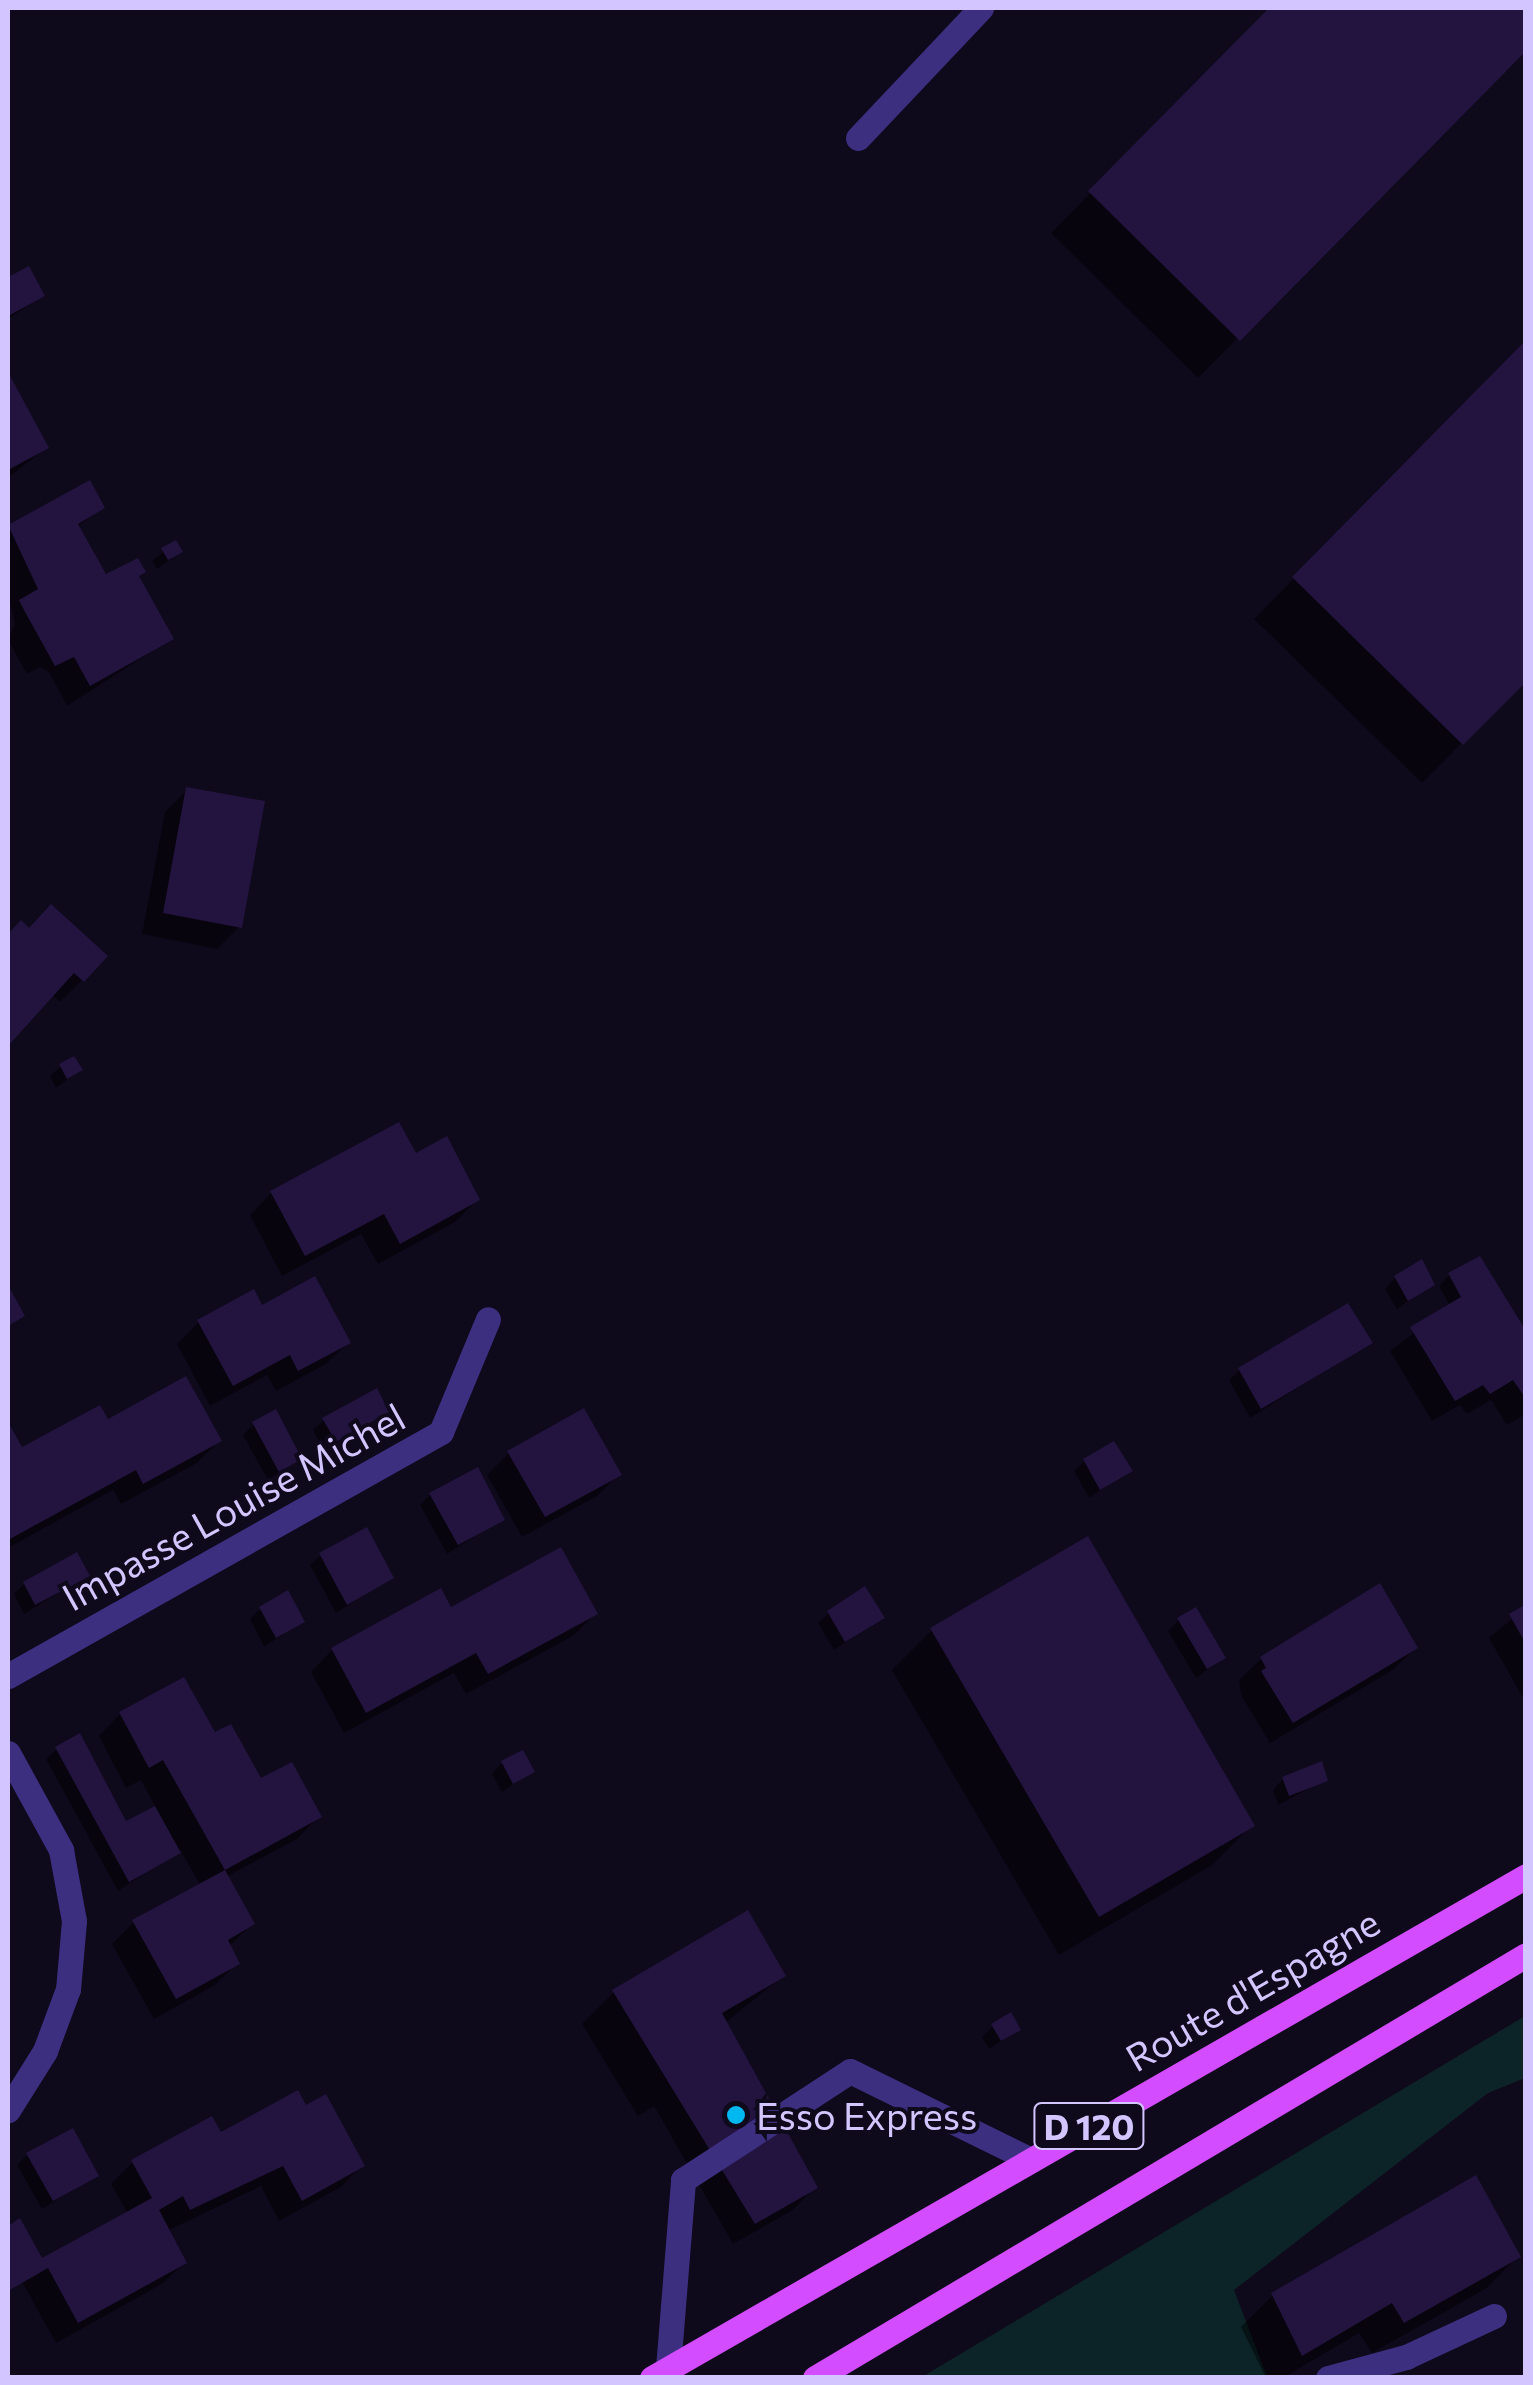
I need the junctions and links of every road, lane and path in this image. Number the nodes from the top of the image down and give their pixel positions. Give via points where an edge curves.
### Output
1 (981, 8) edge
2 (858, 138) dead end
3 (488, 1319) dead end
4 (8, 1676) edge
5 (8, 1753) edge
6 (1526, 1876) edge
7 (1526, 1955) edge
8 (8, 2110) edge
9 (1031, 2160) junction
10 (1494, 2316) dead end
11 (660, 2373) edge
12 (815, 2378) edge
13 (1328, 2378) edge

1 - 2 street
3 - 4 street, Impasse Louise Michel via 441,1432
5 - 8 street via 61,1850 74,1921 68,1988 45,2051
6 - 9 main road, Route d'Espagne / D 120
7 - 12 main road, D 120
9 - 11 main road, Route d'Espagne / D 120
9 - 11 street via 850,2071 682,2180
10 - 13 street via 1406,2356

